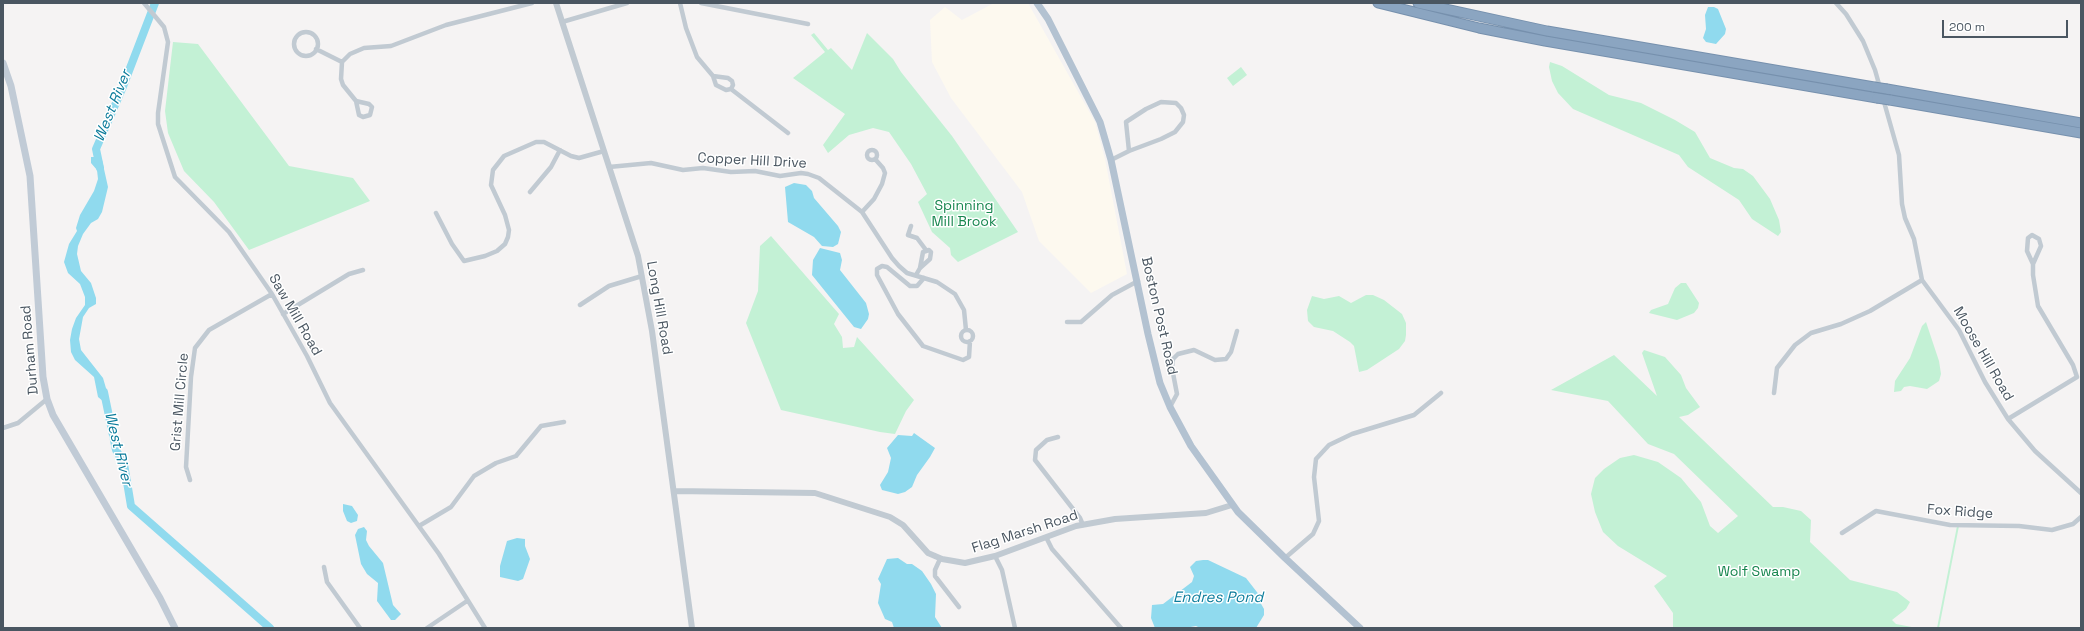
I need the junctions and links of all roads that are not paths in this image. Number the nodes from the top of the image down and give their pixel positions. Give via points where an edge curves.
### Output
1 (144, 3) edge
2 (532, 3) edge
3 (556, 3) edge
4 (627, 3) edge
5 (680, 3) edge
6 (704, 3) edge
7 (1037, 3) edge
8 (1378, 3) edge
9 (1418, 3) edge
10 (1836, 3) edge
11 (562, 22) junction
12 (808, 24) dead end
13 (316, 49) junction
14 (342, 62) junction
15 (3, 63) edge
16 (713, 76) junction
17 (731, 89) junction
18 (356, 101) dead end
19 (2081, 123) edge
20 (788, 133) dead end
21 (2081, 133) edge
22 (560, 150) junction
23 (604, 151) junction
24 (1129, 151) junction
25 (875, 159) dead end
26 (1111, 160) junction
27 (609, 168) junction
28 (530, 192) dead end
29 (862, 212) junction
30 (436, 213) dead end
31 (911, 226) dead end
32 (926, 250) junction
33 (2033, 264) junction
34 (920, 268) junction
35 (363, 270) dead end
36 (916, 275) junction
37 (642, 276) junction
38 (924, 278) junction
39 (1922, 280) junction
40 (1138, 281) junction
41 (272, 294) junction
42 (580, 305) dead end
43 (283, 314) junction
44 (1067, 322) dead end
45 (966, 330) junction
46 (1237, 331) dead end
47 (970, 341) junction
48 (1441, 393) dead end
49 (1774, 393) dead end
50 (47, 399) junction
51 (1170, 407) junction
52 (2008, 419) junction
53 (564, 422) dead end
54 (3, 428) edge
55 (1058, 437) dead end
56 (190, 480) dead end
57 (675, 491) junction
58 (2081, 493) edge
59 (1232, 505) junction
60 (2081, 517) edge
61 (1083, 525) junction
62 (419, 526) junction
63 (1842, 533) dead end
64 (1046, 537) junction
65 (995, 556) junction
66 (1285, 558) junction
67 (940, 559) junction
68 (324, 567) dead end
69 (467, 601) junction
70 (959, 607) dead end
71 (175, 628) edge
72 (360, 628) edge
73 (427, 628) edge
74 (485, 628) edge
75 (692, 628) edge
76 (1015, 628) edge
77 (1121, 628) edge
78 (1360, 628) edge

1 - 41 street, Saw Mill Road via 164,27 168,42 158,124 175,177 229,232
2 - 14 street via 446,25 391,46 356,50
3 - 11 street, Long Hill Road
4 - 11 street
5 - 16 street via 692,46 697,57
6 - 12 street
7 - 26 main road, Boston Post Road via 1048,19 1100,122
8 - 21 highway, bridge via 1545,41
9 - 19 highway, bridge via 1547,31
10 - 39 street, Moose Hill Road via 1863,41 1875,70 1899,155 1902,204 1914,239
11 - 23 street, Long Hill Road
13 - 13 street via 317,40 310,33 300,33 296,37 295,46 300,54 309,55
13 - 14 street
14 - 18 street via 343,85
15 - 50 main road, Durham Road via 11,86 30,176 43,377
16 - 17 street via 716,85 722,89
16 - 17 street via 728,78 732,81
17 - 20 street
22 - 23 street via 579,158
22 - 28 street via 551,167
22 - 30 street via 544,142 536,142 515,150 493,170 491,185 509,230 505,244 497,251 464,261
23 - 27 street, Long Hill Road
24 - 24 street via 1175,132 1183,122 1181,108 1176,103 1161,102 1146,108 1126,122
24 - 26 street
25 - 29 street via 885,173 874,199
26 - 40 main road, Boston Post Road
27 - 29 street, Copper Hill Drive via 652,163 683,170 703,168 731,172 755,171 780,176 808,174 825,182
27 - 37 street, Long Hill Road via 633,239
29 - 36 street, Copper Hill Drive via 892,258 907,273
31 - 32 street via 908,235 917,238
32 - 34 street via 923,252
32 - 34 street via 932,255
33 - 33 street via 2041,246 2039,240 2032,235 2028,238 2027,251
33 - 52 street via 2032,275 2038,306 2073,365 2077,377
34 - 36 street
35 - 43 street via 349,274
36 - 38 street, Copper Hill Drive
37 - 42 street via 612,284
37 - 57 street, Long Hill Road
38 - 45 street, Copper Hill Drive via 946,287 955,294 961,303
38 - 47 street via 917,286 910,286 887,267 880,267 877,275 895,309 923,346 963,360 969,357
39 - 49 street via 1870,311 1841,324 1811,333 1800,341 1782,359 1777,368
39 - 52 street, Moose Hill Road via 1959,330 1985,382
40 - 44 street via 1112,295 1081,322
40 - 51 main road, Boston Post Road via 1160,383
41 - 43 street, Saw Mill Road
41 - 56 street, Grist Mill Circle via 209,330 195,348 186,467
43 - 62 street, Saw Mill Road via 330,403
45 - 47 street via 972,335
45 - 47 street via 961,333 961,339
46 - 51 street via 1231,352 1226,359 1215,360 1194,350 1178,354 1173,359 1172,368 1177,394
48 - 66 street via 1414,415 1352,434 1330,445 1316,459 1314,477 1318,521 1313,534
50 - 54 street via 18,423
50 - 71 main road, Durham Road via 54,416
51 - 59 main road, Boston Post Road via 1191,446
52 - 58 street, Moose Hill Road via 2035,451
53 - 62 street via 541,426 516,456 496,463 474,476 451,507
55 - 61 street via 1047,440 1036,450 1035,460
57 - 67 street, Flag Marsh Road via 815,493 890,517 903,525 928,553
57 - 75 street, Long Hill Road
59 - 61 street, Flag Marsh Road via 1206,513 1137,517
59 - 66 main road, Boston Post Road
60 - 63 street, Fox Ridge via 2073,524 2051,530 2019,526 1950,525 1876,511
61 - 64 street, Flag Marsh Road
62 - 69 street, Saw Mill Road
64 - 65 street, Flag Marsh Road
64 - 77 street via 1052,549
65 - 67 street, Flag Marsh Road via 965,563
65 - 76 street via 1002,570
66 - 78 main road, Boston Post Road
67 - 70 street via 935,576
68 - 72 street via 327,582
69 - 73 street
69 - 74 street, Saw Mill Road

